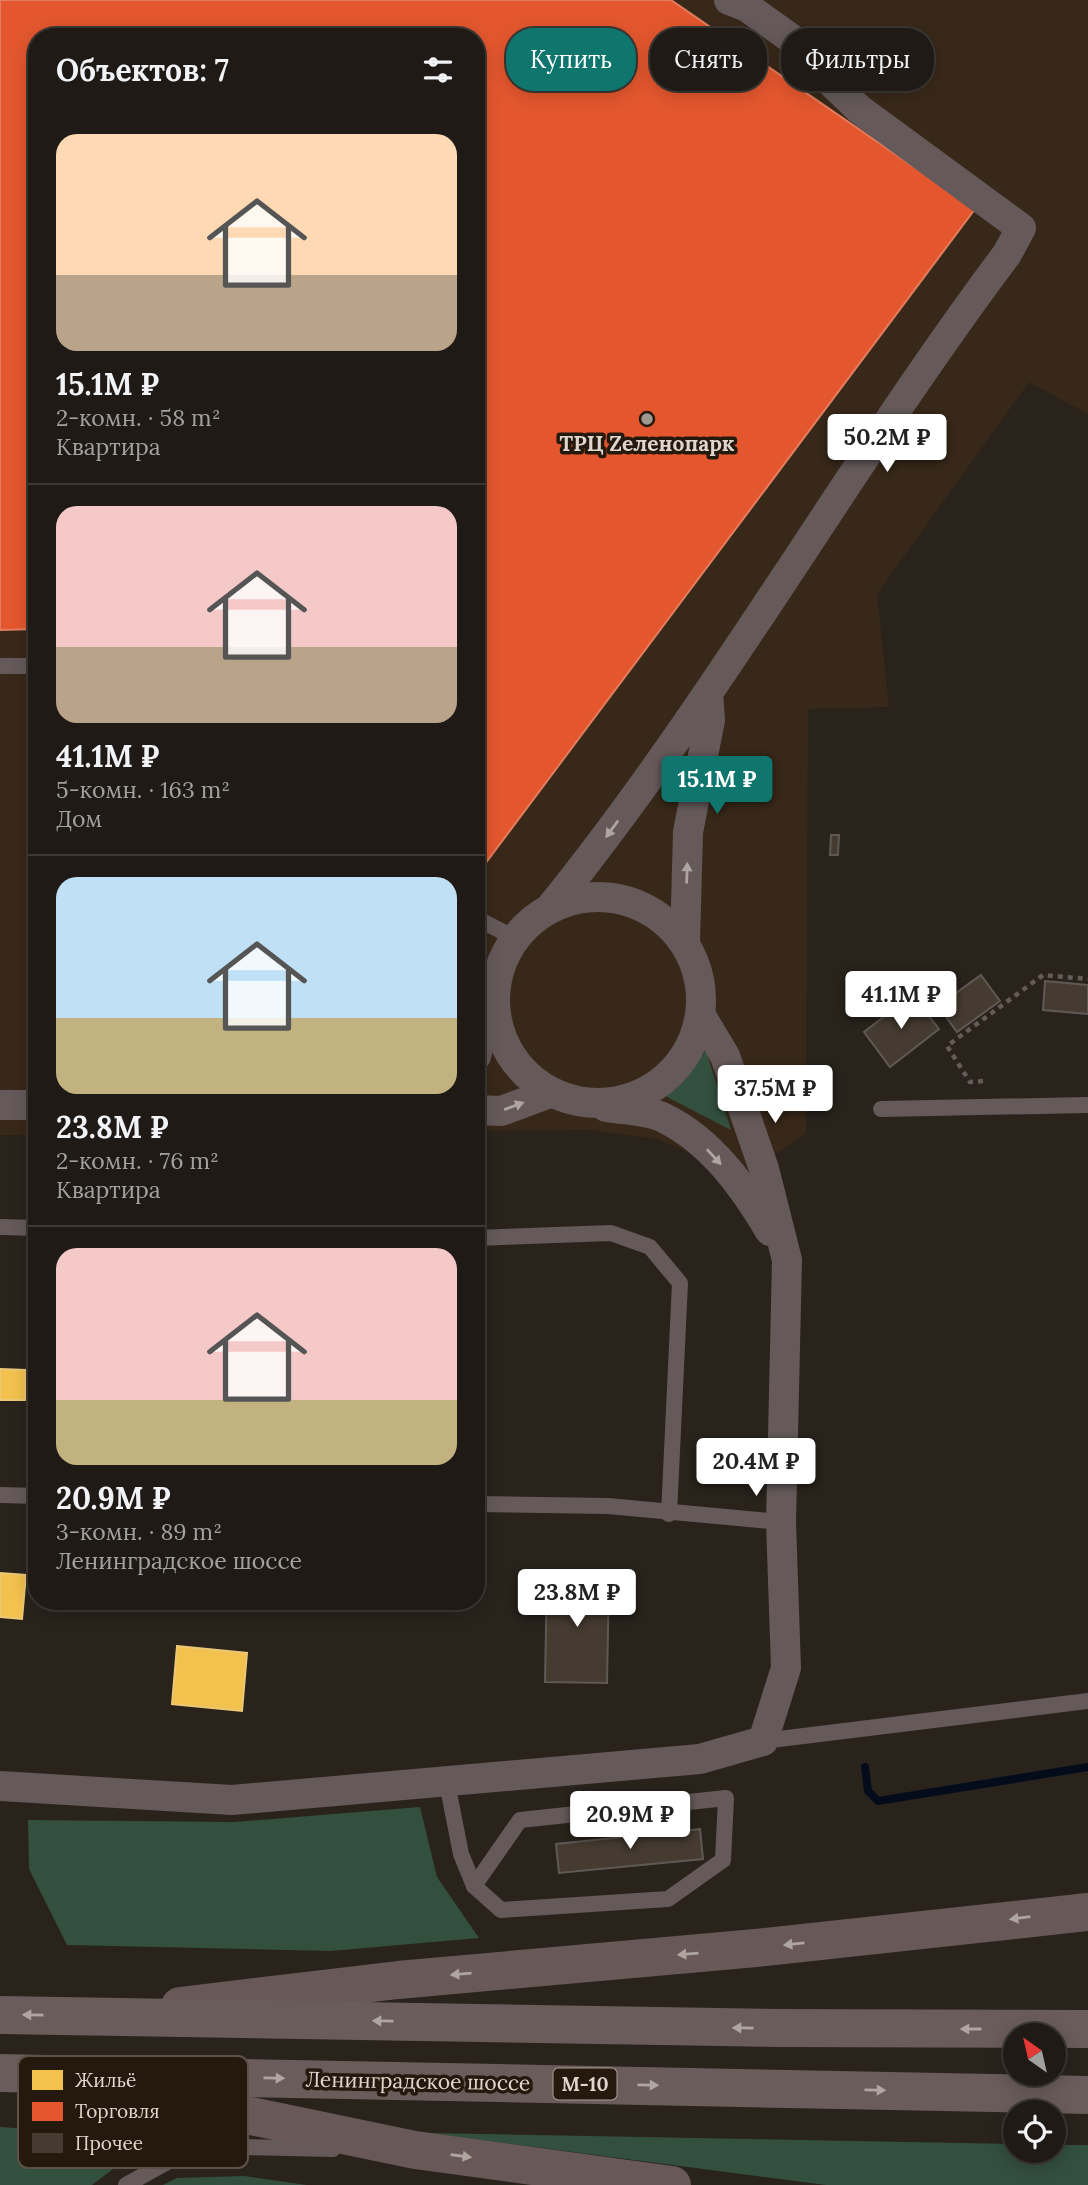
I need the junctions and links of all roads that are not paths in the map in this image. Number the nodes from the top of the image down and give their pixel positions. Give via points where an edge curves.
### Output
1 (729, 0) edge
2 (0, 666) edge
3 (28, 666) edge
4 (708, 693) junction
5 (551, 907) junction
6 (485, 923) edge
7 (515, 938) junction
8 (685, 941) junction
9 (495, 987) junction
10 (701, 1016) junction
11 (485, 1023) edge
12 (550, 1093) junction
13 (588, 1103) junction
14 (0, 1105) edge
15 (28, 1105) edge
16 (1088, 1105) edge
17 (881, 1109) dead end
18 (485, 1110) edge
19 (0, 1227) edge
20 (28, 1228) edge
21 (485, 1238) edge
22 (787, 1260) junction
23 (0, 1495) edge
24 (28, 1496) edge
25 (485, 1504) edge
26 (668, 1514) junction
27 (781, 1522) junction
28 (1088, 1701) edge
29 (763, 1741) junction
30 (447, 1783) junction
31 (0, 1786) edge
32 (474, 1886) junction
33 (1088, 1912) edge
34 (0, 2015) edge
35 (94, 2016) junction
36 (1088, 2029) edge
37 (0, 2073) edge
38 (18, 2073) edge
39 (248, 2078) edge
40 (1088, 2095) edge
41 (248, 2115) edge
42 (248, 2147) edge
43 (415, 2150) junction
44 (156, 2168) edge
45 (126, 2185) edge
46 (672, 2185) edge

1 - 4 street via 747,7 807,50 859,108 1021,228
2 - 3 lane
4 -> 5 street
8 -> 4 street via 688,832 710,720
5 - 7 street
5 - 8 street via 587,896 624,899 658,914
6 - 7 lane
7 - 9 street
8 - 10 street via 700,977
9 - 11 street
9 - 12 street via 498,1029 518,1066
10 - 13 street via 688,1053 662,1082 627,1100
10 - 22 street via 725,1056 764,1170
12 - 13 street
18 -> 12 street via 501,1111
13 -> 22 street via 662,1117 699,1140 747,1192
14 - 15 street
16 - 17 lane
19 - 20 lane
21 - 26 lane via 611,1233 650,1247 680,1283
22 - 27 street
23 - 24 lane
25 - 26 lane via 608,1506
26 - 27 lane
27 - 29 street via 786,1668
28 - 29 lane
29 - 30 street via 700,1759
30 - 31 street via 232,1800
30 - 32 lane via 461,1854
32 - 32 lane via 501,1910 668,1899 723,1860 726,1798 520,1820
33 -> 35 main road via 756,1948 398,1979
35 -> 34 highway
36 -> 35 highway
37 - 38 highway, Ленинградское шоссе / М-10
39 -> 40 highway, Ленинградское шоссе / М-10
41 - 43 main road, М-10
42 - 43 lane
43 -> 46 main road, М-10
44 - 45 lane

